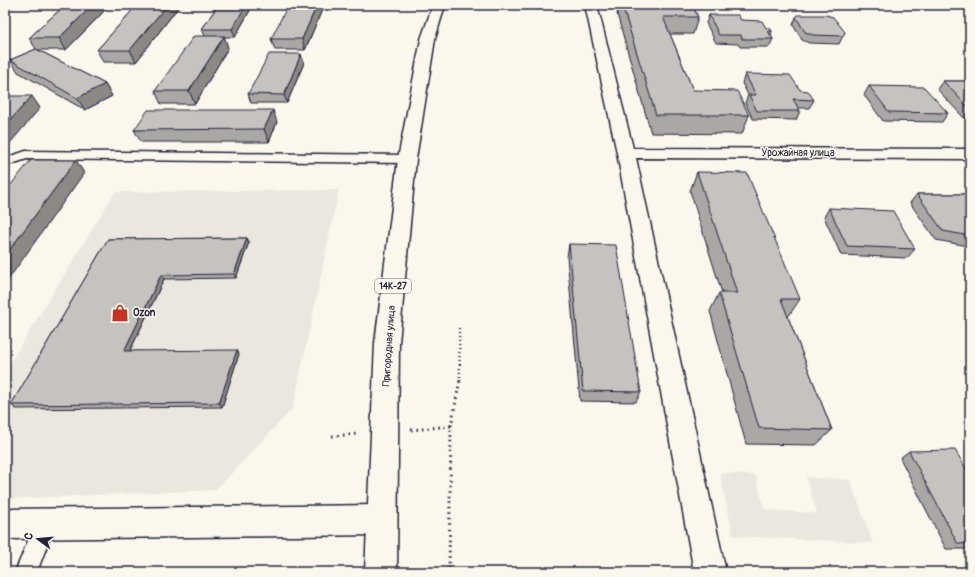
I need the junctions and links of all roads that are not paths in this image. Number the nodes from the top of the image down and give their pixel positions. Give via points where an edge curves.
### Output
1 (439, 5) edge
2 (591, 5) edge
3 (626, 153) junction
4 (970, 154) edge
5 (407, 159) junction
6 (5, 162) edge
7 (382, 520) junction
8 (5, 524) edge
9 (45, 524) junction
10 (26, 572) edge
11 (381, 572) edge
12 (710, 572) edge

1 - 5 street, Пригородная улица / 14К-27 via 428,39
2 - 3 street
3 - 4 street, Урожайная улица
3 - 12 street
5 - 6 lane via 26,155
5 - 7 street, Пригородная улица / 14К-27 via 387,343
7 - 9 street
7 - 11 street, Пригородная улица / 14К-27
8 - 9 street
9 - 10 lane

